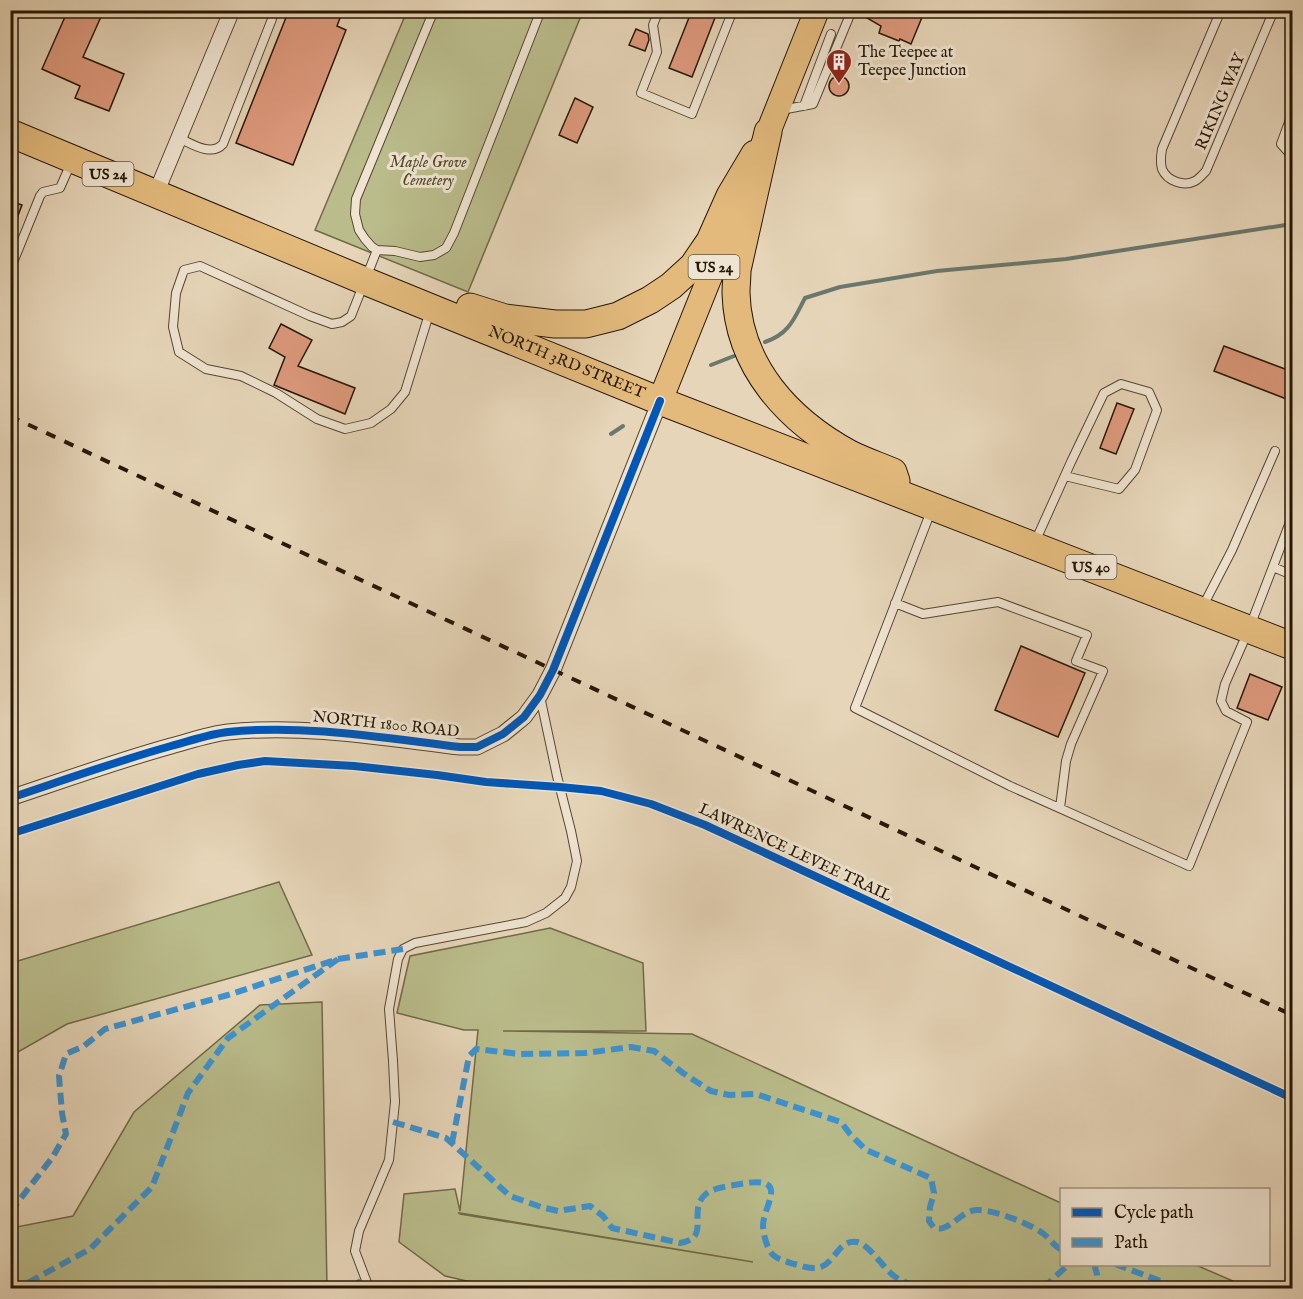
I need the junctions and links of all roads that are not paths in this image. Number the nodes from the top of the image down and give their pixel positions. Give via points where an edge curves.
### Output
1 (232, 10) edge
2 (272, 10) edge
3 (434, 10) edge
4 (541, 10) edge
5 (659, 10) edge
6 (733, 10) edge
7 (852, 10) edge
8 (1221, 10) edge
9 (1274, 10) edge
10 (820, 24) edge
11 (840, 38) junction
12 (804, 106) junction
13 (1293, 114) edge
14 (772, 121) junction
15 (10, 133) edge
16 (179, 138) junction
17 (1293, 156) edge
18 (73, 159) junction
19 (156, 193) junction
20 (377, 250) junction
21 (10, 270) edge
22 (365, 281) junction
23 (431, 307) junction
24 (660, 401) junction
25 (1275, 452) dead end
26 (1065, 476) junction
27 (901, 495) junction
28 (933, 507) junction
29 (1293, 517) edge
30 (1033, 546) junction
31 (1273, 567) junction
32 (1293, 575) edge
33 (895, 603) junction
34 (1201, 610) junction
35 (1249, 629) junction
36 (1293, 646) edge
37 (540, 694) junction
38 (10, 798) edge
39 (1060, 808) junction
40 (369, 1288) edge

1 - 16 street
2 - 16 lane via 272,19 222,144 210,151
3 - 20 lane via 356,199 354,214 359,230
4 - 20 lane via 446,248 420,257
5 - 6 lane via 653,25 657,52 641,93 692,114
7 - 11 lane
8 - 9 lane, RIKING WAY via 1162,149 1166,176 1185,184 1196,181 1206,171
10 - 11 lane
10 - 12 lane
10 - 14 main road, US 24
11 - 12 lane via 813,104
12 - 14 lane
13 - 17 lane via 1281,144
14 - 23 highway via 693,266 650,300 618,316 586,324 505,318 450,300
14 - 24 main road, US 24
14 - 27 highway via 737,270 738,313 747,349 756,368 795,416 852,455 893,472
15 - 18 highway, NORTH 3RD STREET / US 24
16 - 19 street
18 - 19 highway, NORTH 3RD STREET / US 24
18 - 21 lane via 60,188 40,196
19 - 22 highway, NORTH 3RD STREET / US 24
20 - 22 lane
22 - 23 highway, NORTH 3RD STREET / US 24
22 - 23 lane via 351,316 332,324 200,266 184,270 176,293 173,327 179,352 206,369 241,376 317,419 345,429 371,423 391,409 405,392
23 - 24 highway, NORTH 3RD STREET / US 24
24 - 27 highway, NORTH 3RD STREET / US 40
24 - 37 street, NORTH 1800 ROAD via 556,663
25 - 34 lane
26 - 26 lane via 1104,393 1120,384 1149,392 1157,410 1135,470 1119,489
26 - 30 lane
27 - 28 highway, NORTH 3RD STREET / US 40
28 - 30 highway, NORTH 3RD STREET / US 40
28 - 33 lane
29 - 31 lane
30 - 34 highway, NORTH 3RD STREET / US 40
31 - 32 lane
31 - 35 lane
33 - 39 lane via 855,708
33 - 39 lane via 923,614 998,602 1086,635 1076,661 1103,671 1071,744
34 - 35 highway, NORTH 3RD STREET / US 40
35 - 36 highway, NORTH 3RD STREET / US 40
35 - 39 lane via 1221,701 1226,711 1247,722 1189,866
37 - 38 street, NORTH 1800 ROAD via 524,717 503,734 477,747 300,730 226,732 137,756
37 - 40 lane via 577,861 571,887 559,903 526,922 415,943 403,949 398,958 388,1009 394,1102 389,1160 359,1231 355,1251

